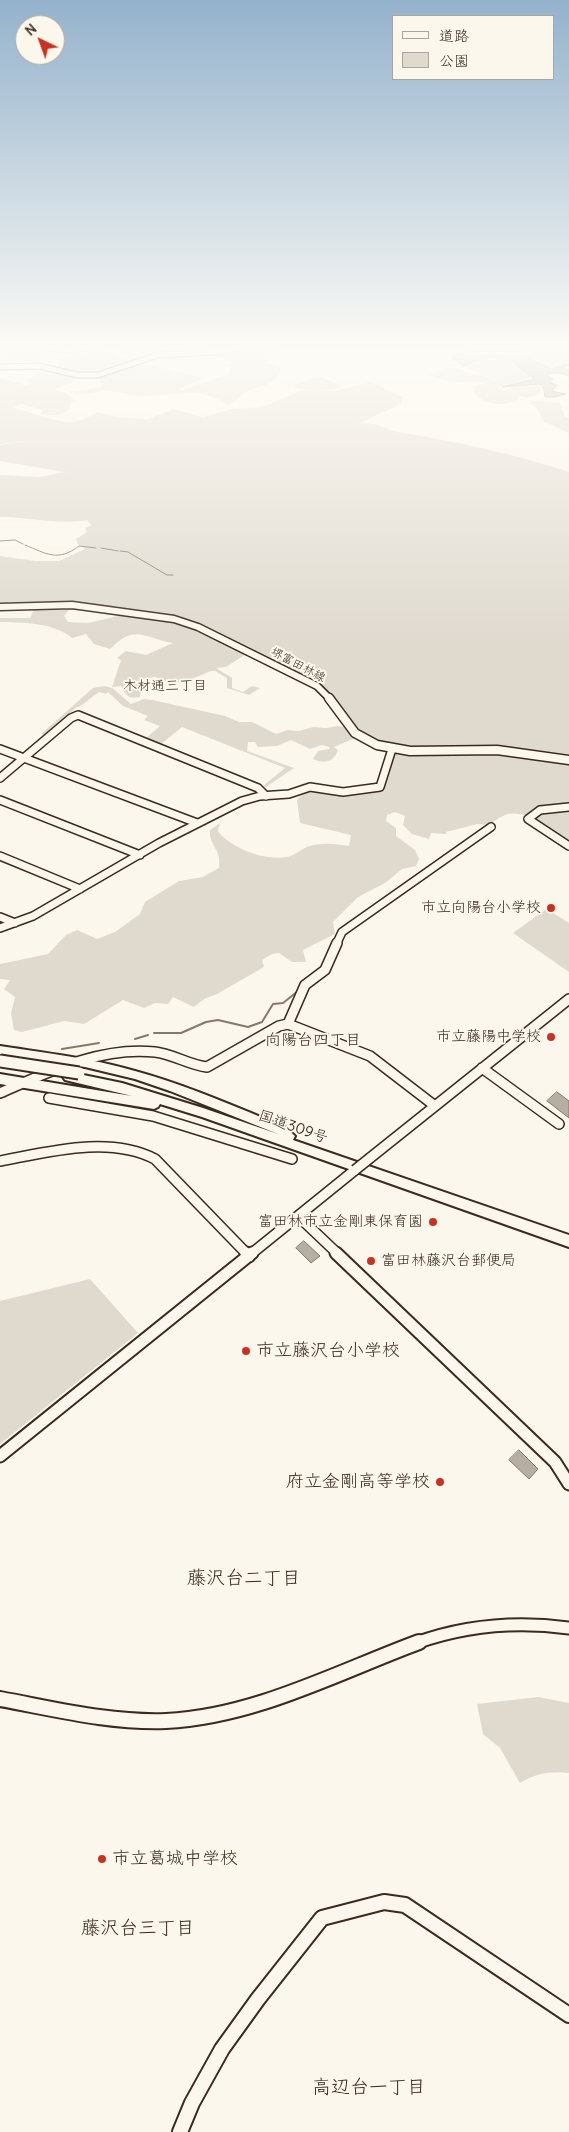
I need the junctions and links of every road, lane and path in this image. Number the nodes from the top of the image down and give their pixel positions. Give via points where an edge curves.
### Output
1 (0, 607) edge
2 (392, 749) junction
3 (0, 750) edge
4 (23, 758) junction
5 (569, 760) edge
6 (0, 778) edge
7 (266, 796) junction
8 (0, 800) edge
9 (569, 807) edge
10 (197, 823) junction
11 (490, 827) dead end
12 (569, 846) edge
13 (140, 854) junction
14 (0, 856) edge
15 (80, 889) junction
16 (0, 917) edge
17 (15, 923) junction
18 (0, 928) edge
19 (569, 999) edge
20 (288, 1024) junction
21 (0, 1050) edge
22 (0, 1062) edge
23 (0, 1066) edge
24 (482, 1068) junction
25 (75, 1071) junction
26 (0, 1079) edge
27 (23, 1082) junction
28 (0, 1093) edge
29 (49, 1098) dead end
30 (435, 1106) junction
31 (559, 1124) dead end
32 (283, 1138) junction
33 (292, 1159) dead end
34 (0, 1161) edge
35 (298, 1216) junction
36 (569, 1234) edge
37 (569, 1241) edge
38 (249, 1256) junction
39 (0, 1456) edge
40 (569, 1484) edge
41 (569, 1628) edge
42 (0, 1699) edge
43 (569, 2015) edge
44 (180, 2132) edge

1 - 2 main road, 堺富田林線 via 72,605 156,615 190,624 318,686 329,696 343,721 355,734
2 - 5 main road, 堺富田林線 via 497,750
2 - 7 street via 383,783 378,787 344,792 310,787 289,794
3 - 4 street
4 - 6 street
4 - 7 street via 78,715 258,788
4 - 10 street
7 - 10 street via 242,801
8 - 13 street
9 - 12 street via 540,810 528,819
10 - 13 street
11 - 20 street via 342,932 327,968 305,985
13 - 15 street
14 - 15 street
15 - 17 street
16 - 17 street
17 - 18 street
19 - 24 street
20 - 25 street via 207,1067 153,1052 112,1054
20 - 30 street via 370,1056
21 - 25 highway
22 - 25 highway, 国道309号, bridge
23 - 25 highway, 国道309号
24 - 30 street
24 - 31 street
25 - 27 street
25 - 32 highway, 国道309号
25 - 32 highway via 152,1079 281,1130
26 - 27 highway
27 - 28 street
27 - 32 highway via 151,1104
29 - 33 street via 153,1116
30 - 35 street, bridge
32 - 36 highway, 国道309号
32 - 37 highway, 国道309号
34 - 38 street via 52,1151 120,1148 142,1151 155,1159
35 - 38 street
35 - 40 street via 550,1457
38 - 39 street
41 - 42 street via 517,1624 456,1631 246,1705 190,1718 112,1719
43 - 44 street via 405,1905 384,1902 322,1918 231,2034 196,2091

